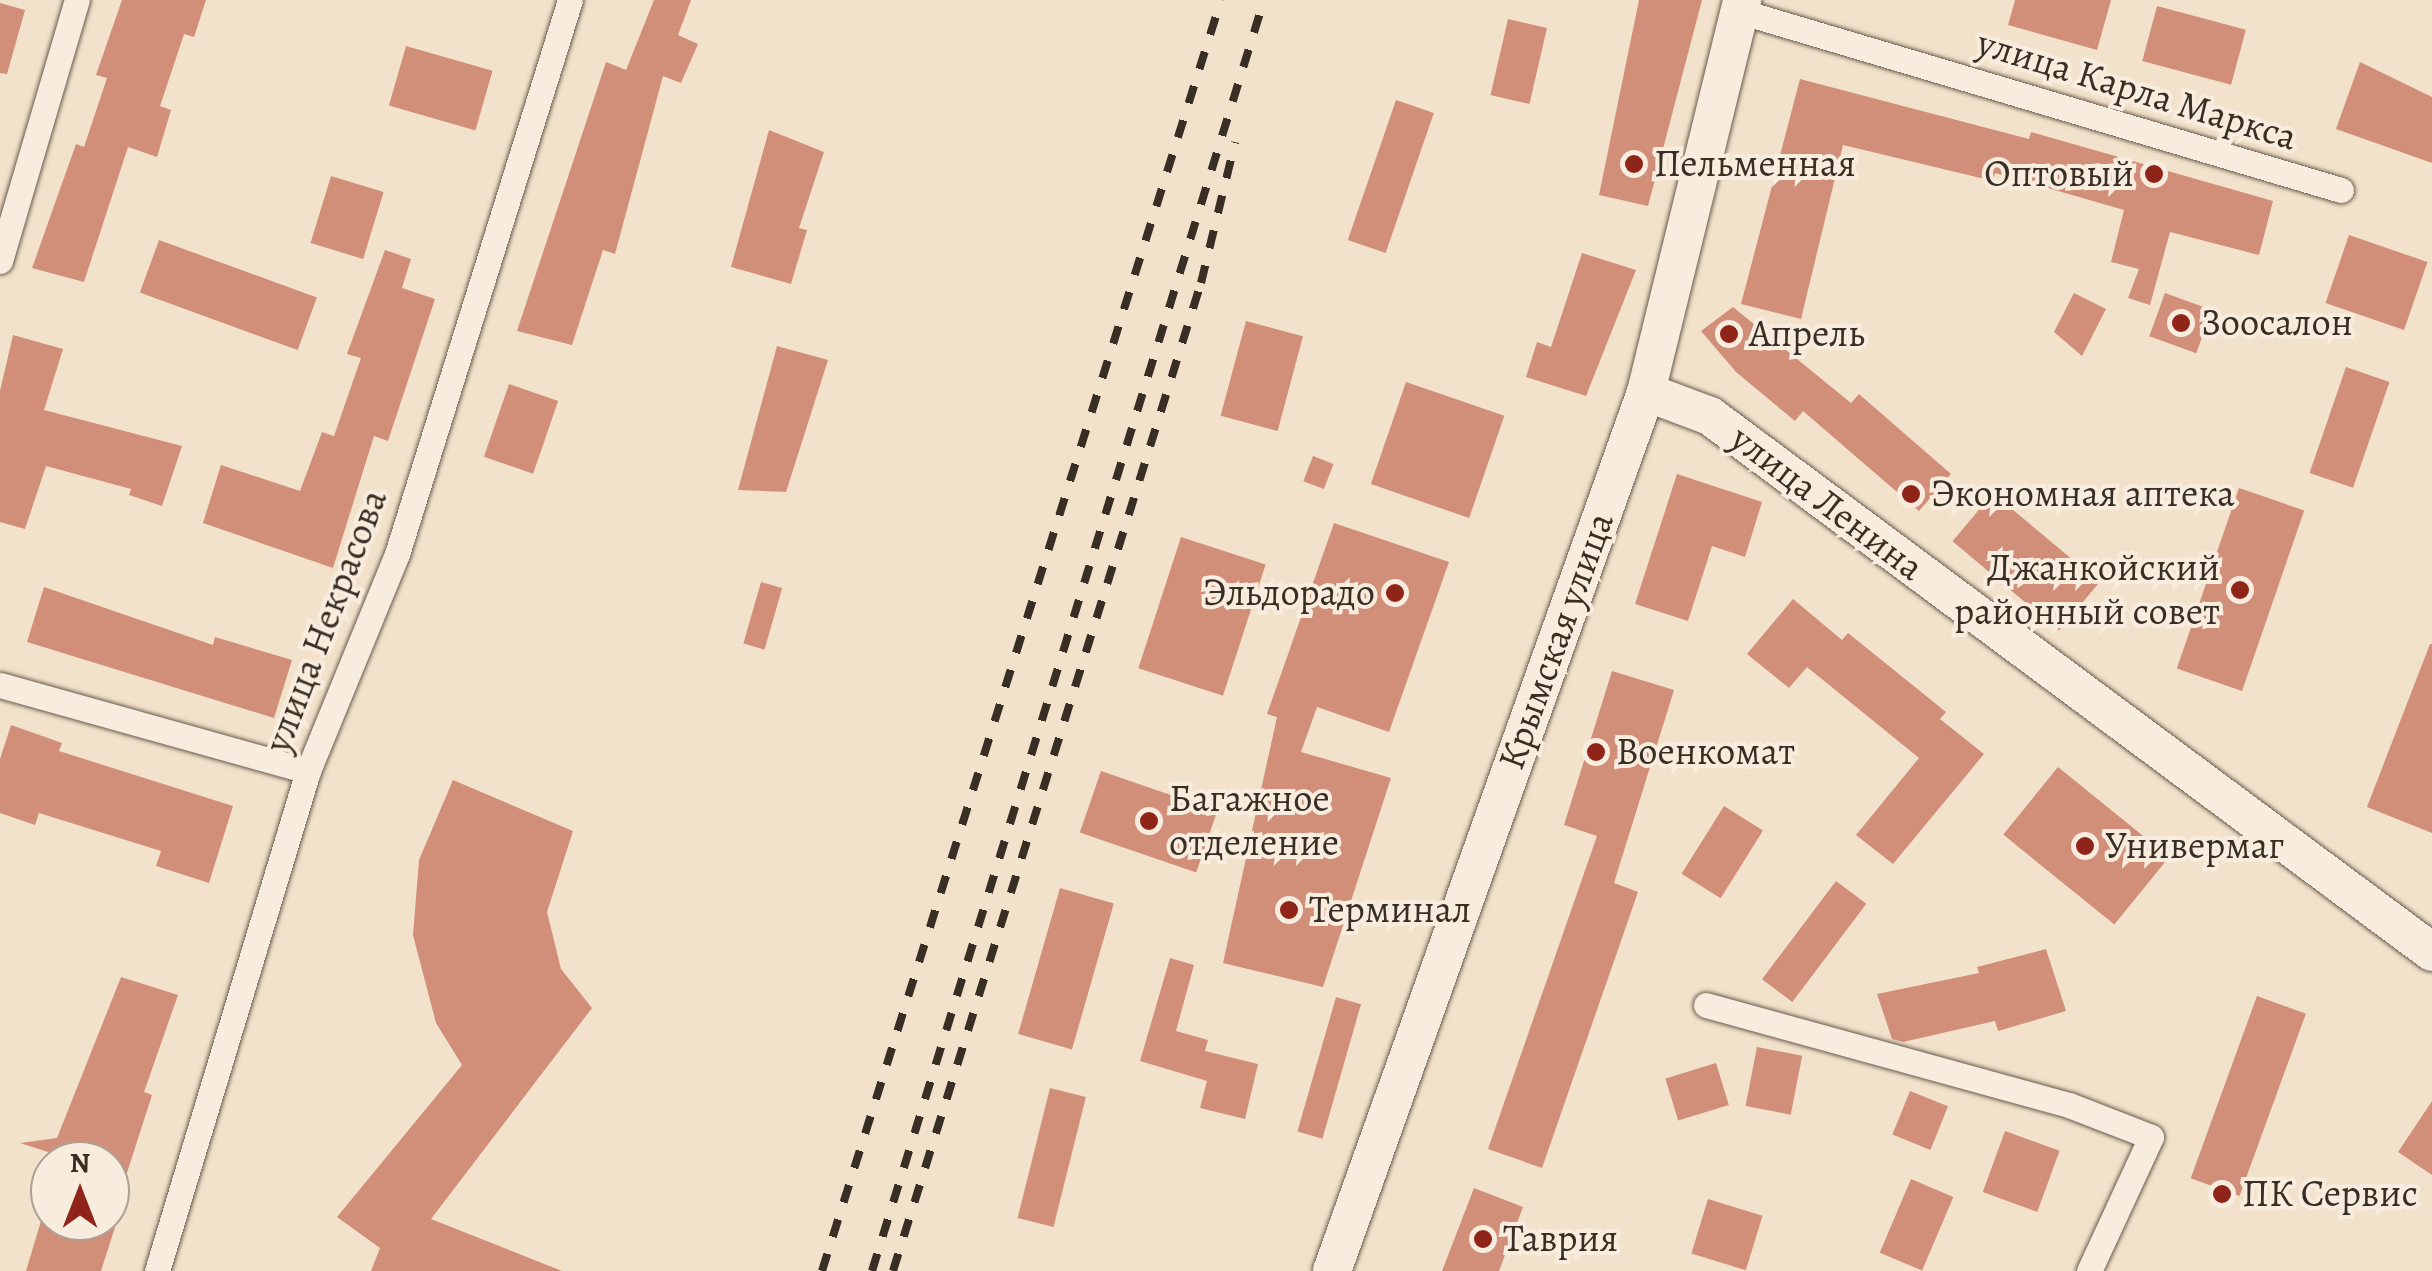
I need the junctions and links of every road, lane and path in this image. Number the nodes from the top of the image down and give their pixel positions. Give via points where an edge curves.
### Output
1 (78, 0) edge
2 (570, 0) edge
3 (1740, 6) edge
4 (2341, 190) dead end
5 (0, 261) edge
6 (1646, 392) junction
7 (0, 685) edge
8 (308, 771) junction
9 (2432, 952) edge
10 (1706, 1005) dead end
11 (157, 1271) edge
12 (1332, 1271) edge
13 (2088, 1271) edge

1 - 5 street
2 - 8 street, улица Некрасова via 397,554
3 - 4 street, улица Карла Маркса
3 - 6 main road, Крымская улица
6 - 9 main road, улица Ленина via 1710,416
6 - 12 main road, Крымская улица
7 - 8 street
8 - 11 street, улица Некрасова
10 - 13 street via 2068,1105 2150,1137

